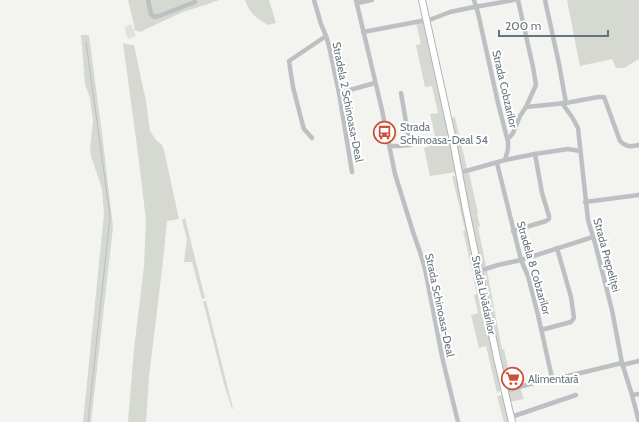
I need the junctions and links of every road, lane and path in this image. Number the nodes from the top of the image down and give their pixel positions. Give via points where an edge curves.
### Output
1 (148, 0) edge
2 (314, 0) edge
3 (372, 0) edge
4 (422, 0) edge
5 (474, 0) edge
6 (513, 0) edge
7 (518, 0) edge
8 (545, 0) edge
9 (196, 1) edge
10 (356, 2) edge
11 (476, 7) junction
12 (427, 20) junction
13 (364, 32) junction
14 (326, 36) junction
15 (375, 83) junction
16 (401, 93) dead end
17 (339, 94) junction
18 (564, 103) junction
19 (526, 107) junction
20 (312, 138) dead end
21 (508, 140) junction
22 (639, 145) edge
23 (390, 146) junction
24 (580, 151) junction
25 (535, 154) junction
26 (505, 160) junction
27 (497, 163) junction
28 (352, 172) dead end
29 (459, 173) junction
30 (585, 194) junction
31 (639, 195) edge
32 (594, 201) junction
33 (585, 202) junction
34 (513, 231) junction
35 (593, 237) junction
36 (557, 248) junction
37 (521, 260) junction
38 (479, 271) junction
39 (541, 330) junction
40 (639, 361) edge
41 (622, 364) junction
42 (552, 378) junction
43 (505, 390) junction
44 (639, 394) edge
45 (576, 395) dead end
46 (632, 395) junction
47 (512, 419) edge
48 (458, 422) edge
49 (639, 422) edge

1 - 9 street via 154,17
2 - 14 street, Stradela 2 Schinoasa-Deal
3 - 10 street, Strada Schinoasa-Deal
4 - 12 street, Strada Livădarilor
5 - 11 street, Strada Cobzarilor
6 - 11 street
7 - 19 street via 536,82
8 - 18 street, Strada Prepeliței via 559,64
10 - 13 street, Strada Schinoasa-Deal
11 - 12 street
11 - 21 street, Strada Cobzarilor
12 - 13 street
12 - 29 street, Strada Livădarilor
13 - 15 street, Strada Schinoasa-Deal
14 - 17 street, Stradela 2 Schinoasa-Deal
14 - 20 street, Stradela 2 Schinoasa-Deal via 289,61 302,126
15 - 17 street
15 - 23 street, Strada Schinoasa-Deal
16 - 23 street via 410,145
17 - 28 street, Stradela 2 Schinoasa-Deal
18 - 19 street
18 - 22 street via 604,97 620,141 627,146
18 - 24 street, Strada Prepeliței via 578,128
19 - 21 street
21 - 26 street, Strada Cobzarilor
23 - 48 street, Strada Schinoasa-Deal via 395,174 425,269
24 - 25 street via 568,149
24 - 30 street, Strada Prepeliței
25 - 26 street
25 - 34 street via 542,193 550,216 546,221
26 - 27 street
27 - 29 street
27 - 34 street, Stradela 8 Cobzarilor
29 - 38 street, Strada Livădarilor
30 - 32 street
30 - 33 street, Strada Prepeliței
31 - 32 street
32 - 33 street
33 - 35 street, Strada Prepeliței
34 - 37 street, Stradela 8 Cobzarilor
35 - 36 street
35 - 41 street, Strada Prepeliței via 612,310
36 - 37 street
36 - 39 street via 571,297 574,318 571,322
37 - 38 street
37 - 39 street, Stradela 8 Cobzarilor via 528,276
38 - 43 street, Strada Livădarilor
39 - 42 street, Stradela 8 Cobzarilor
40 - 41 street
41 - 42 street
41 - 46 street, Strada Prepeliței
42 - 43 street
43 - 47 street, Strada Livădarilor
44 - 46 street
45 - 47 street, Strada Livădarilor
46 - 49 street, Strada Prepeliței

